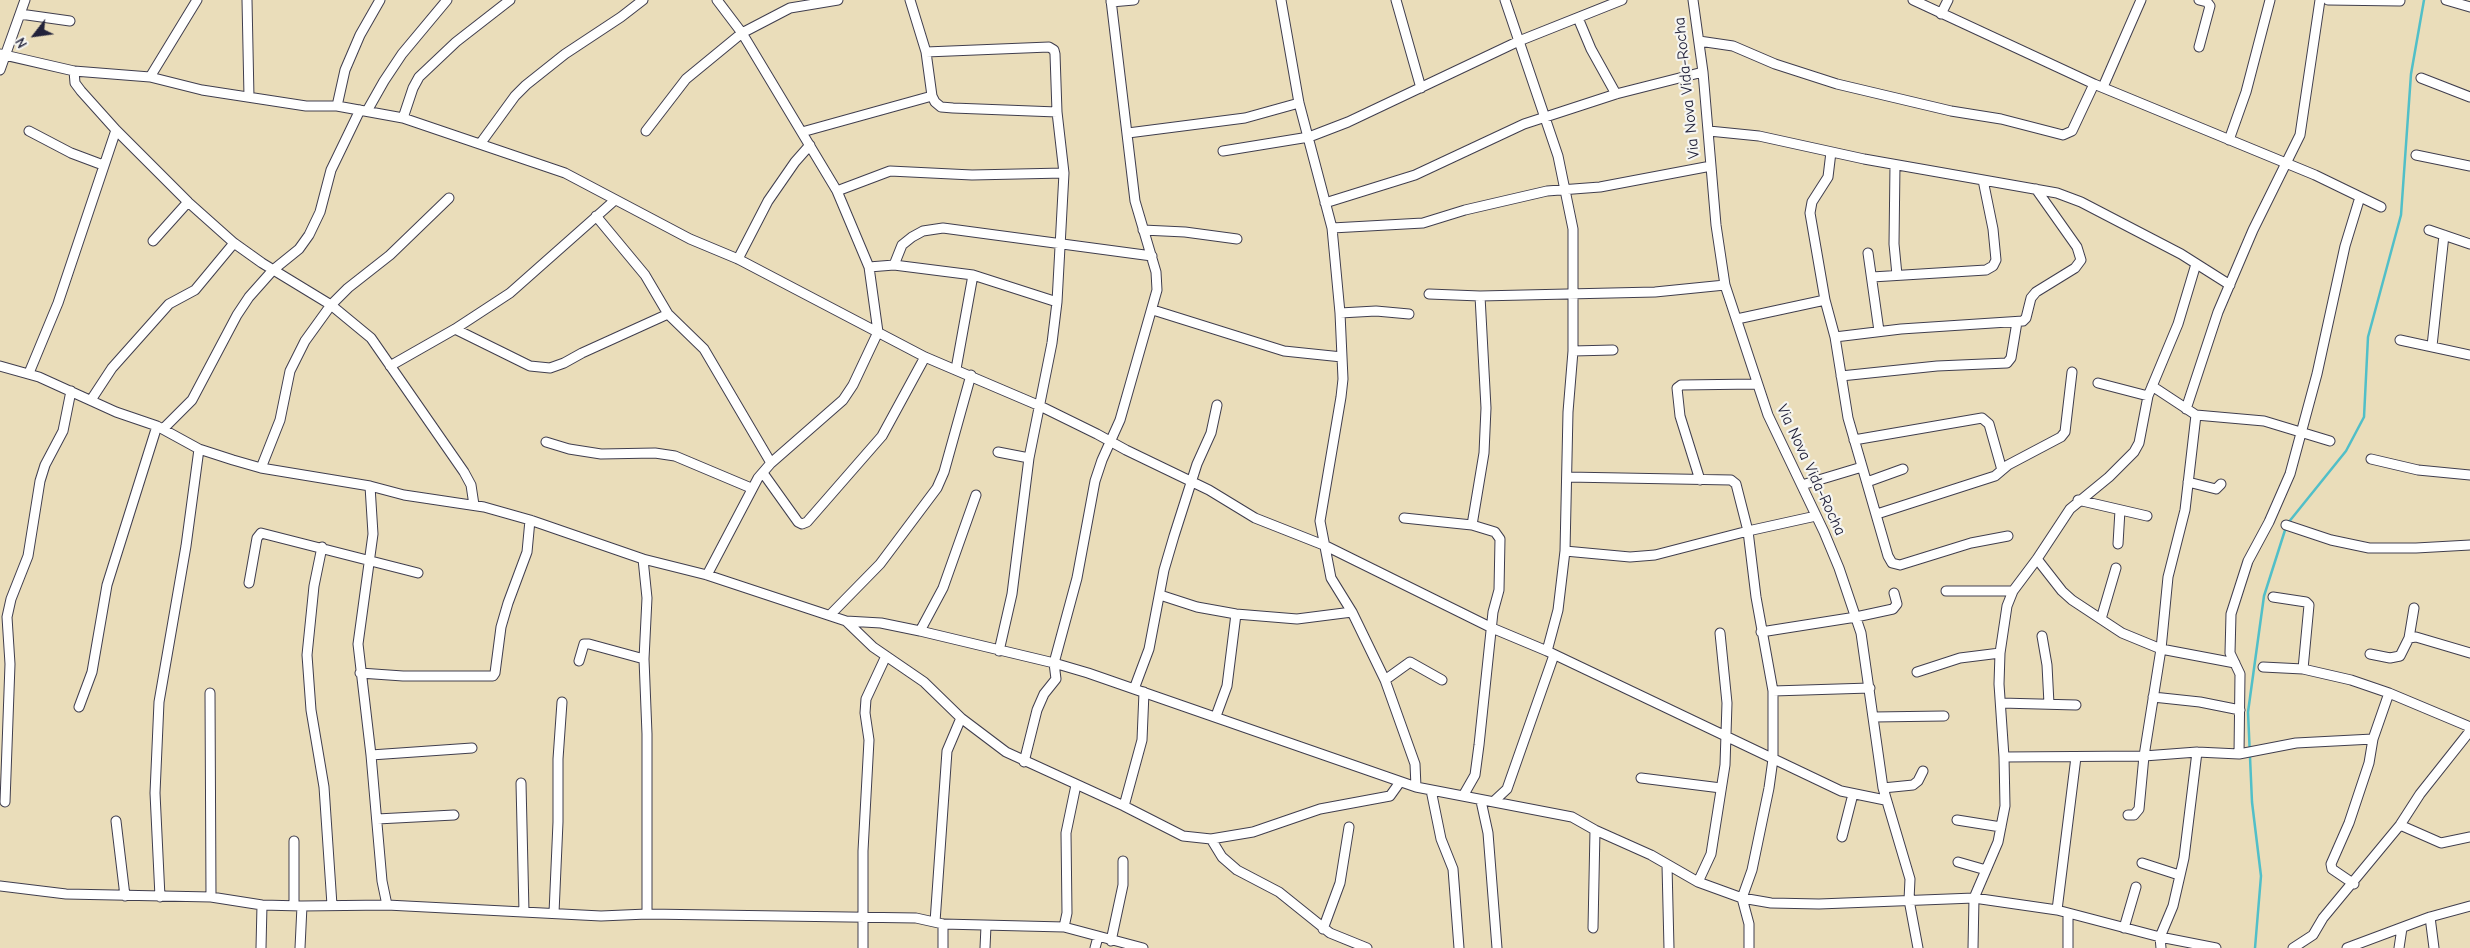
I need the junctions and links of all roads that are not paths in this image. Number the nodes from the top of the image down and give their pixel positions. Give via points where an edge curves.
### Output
1 (26, 0) edge
2 (198, 0) edge
3 (247, 0) edge
4 (380, 0) edge
5 (447, 0) edge
6 (510, 0) edge
7 (643, 0) edge
8 (717, 0) edge
9 (838, 0) edge
10 (910, 0) edge
11 (1134, 0) edge
12 (1281, 0) edge
13 (1396, 0) edge
14 (1505, 0) edge
15 (1622, 0) edge
16 (1693, 0) edge
17 (1913, 0) edge
18 (1948, 0) edge
19 (2141, 0) edge
20 (2199, 0) edge
21 (2270, 0) edge
22 (2320, 0) edge
23 (2328, 0) edge
24 (2446, 0) edge
25 (1111, 1) edge
26 (2400, 1) dead end
27 (789, 4) edge
28 (2470, 7) edge
29 (20, 14) junction
30 (1941, 14) junction
31 (1578, 18) junction
32 (70, 21) dead end
33 (742, 33) junction
34 (1518, 41) junction
35 (1699, 41) junction
36 (2199, 47) dead end
37 (926, 52) junction
38 (2, 55) edge
39 (0, 70) edge
40 (74, 72) junction
41 (1703, 72) junction
42 (150, 77) junction
43 (2421, 78) dead end
44 (2098, 86) junction
45 (1421, 88) junction
46 (1616, 94) junction
47 (932, 96) junction
48 (249, 97) junction
49 (2470, 97) edge
50 (1299, 103) junction
51 (337, 106) junction
52 (363, 110) junction
53 (1057, 112) junction
54 (403, 118) junction
55 (1546, 118) junction
56 (116, 130) junction
57 (29, 131) dead end
58 (646, 131) dead end
59 (1709, 131) junction
60 (802, 132) junction
61 (1128, 133) junction
62 (1309, 136) junction
63 (2229, 140) junction
64 (480, 144) junction
65 (810, 144) junction
66 (1223, 151) dead end
67 (1831, 152) junction
68 (2416, 155) dead end
69 (2286, 164) junction
70 (103, 165) junction
71 (1895, 165) junction
72 (1711, 166) junction
73 (2470, 166) edge
74 (1064, 173) junction
75 (1983, 180) junction
76 (1566, 189) junction
77 (2036, 189) junction
78 (837, 191) junction
79 (2360, 197) junction
80 (449, 198) dead end
81 (615, 200) junction
82 (188, 202) junction
83 (1326, 204) junction
84 (2381, 207) dead end
85 (596, 216) junction
86 (1332, 228) junction
87 (1143, 230) junction
88 (2429, 230) dead end
89 (2444, 234) junction
90 (1237, 240) dead end
91 (153, 241) dead end
92 (234, 242) junction
93 (1062, 244) junction
94 (2470, 244) edge
95 (1868, 252) dead end
96 (1152, 256) junction
97 (738, 259) junction
98 (2196, 264) junction
99 (894, 265) junction
100 (869, 267) junction
101 (273, 270) junction
102 (1897, 275) junction
103 (973, 276) junction
104 (1872, 277) junction
105 (1725, 284) junction
106 (2230, 285) junction
107 (1429, 294) dead end
108 (1572, 294) junction
109 (1480, 296) junction
110 (1825, 300) junction
111 (1057, 302) junction
112 (331, 305) junction
113 (1153, 310) junction
114 (1340, 313) junction
115 (668, 314) junction
116 (1409, 314) dead end
117 (1737, 320) junction
118 (2017, 322) junction
119 (455, 329) junction
120 (1879, 331) junction
121 (878, 332) junction
122 (1835, 337) junction
123 (2400, 340) dead end
124 (2432, 346) junction
125 (1614, 350) dead end
126 (1573, 351) junction
127 (2470, 355) edge
128 (926, 357) junction
129 (1342, 358) junction
130 (0, 366) edge
131 (390, 366) junction
132 (956, 369) junction
133 (2072, 372) dead end
134 (29, 373) junction
135 (972, 375) junction
136 (1841, 376) junction
137 (2098, 383) dead end
138 (1756, 384) junction
139 (2152, 386) junction
140 (71, 391) junction
141 (2148, 396) junction
142 (91, 400) junction
143 (1217, 405) dead end
144 (1040, 406) junction
145 (2186, 409) junction
146 (2196, 415) junction
147 (160, 428) junction
148 (2300, 430) junction
149 (1854, 440) junction
150 (2330, 441) dead end
151 (546, 442) dead end
152 (1112, 442) junction
153 (199, 449) junction
154 (998, 452) dead end
155 (1029, 458) junction
156 (2371, 460) dead end
157 (771, 463) junction
158 (1862, 467) junction
159 (261, 468) junction
160 (1903, 469) dead end
161 (2002, 470) junction
162 (763, 473) junction
163 (2470, 474) edge
164 (1567, 477) junction
165 (1700, 480) junction
166 (1191, 482) junction
167 (1867, 482) junction
168 (2188, 482) junction
169 (2220, 484) dead end
170 (1802, 485) junction
171 (370, 486) junction
172 (751, 488) junction
173 (976, 494) dead end
174 (2078, 500) junction
175 (474, 504) junction
176 (2120, 510) junction
177 (1877, 514) junction
178 (1816, 516) junction
179 (2147, 516) dead end
180 (1404, 518) dead end
181 (530, 520) junction
182 (1472, 525) junction
183 (2286, 525) dead end
184 (1748, 531) junction
185 (2008, 536) dead end
186 (2118, 544) dead end
187 (2470, 545) edge
188 (1326, 546) junction
189 (322, 547) junction
190 (1565, 551) junction
191 (643, 559) junction
192 (2037, 559) junction
193 (370, 562) junction
194 (2116, 568) dead end
195 (418, 573) dead end
196 (707, 576) junction
197 (249, 583) dead end
198 (1946, 591) dead end
199 (2013, 591) junction
200 (1894, 593) dead end
201 (1160, 595) junction
202 (2273, 597) dead end
203 (2414, 608) dead end
204 (1352, 612) junction
205 (1236, 614) junction
206 (830, 615) junction
207 (1856, 617) junction
208 (2101, 619) junction
209 (846, 621) junction
210 (1492, 628) junction
211 (920, 632) junction
212 (1762, 632) junction
213 (1720, 633) dead end
214 (2042, 636) dead end
215 (2409, 638) junction
216 (2161, 649) junction
217 (999, 651) junction
218 (1550, 653) junction
219 (2000, 653) junction
220 (2470, 653) edge
221 (2370, 654) dead end
222 (886, 656) junction
223 (644, 659) junction
224 (579, 661) dead end
225 (1054, 663) junction
226 (2235, 663) junction
227 (2263, 667) dead end
228 (2303, 669) junction
229 (1917, 672) dead end
230 (360, 674) junction
231 (1385, 680) junction
232 (1442, 680) dead end
233 (1870, 688) junction
234 (1134, 689) junction
235 (1773, 691) junction
236 (1144, 692) junction
237 (2389, 692) junction
238 (210, 693) dead end
239 (2154, 697) junction
240 (4, 699) edge
241 (562, 702) dead end
242 (2001, 703) junction
243 (2049, 704) junction
244 (2076, 705) dead end
245 (79, 707) dead end
246 (2240, 710) junction
247 (1216, 716) junction
248 (1944, 716) dead end
249 (1874, 717) junction
250 (961, 718) junction
251 (2470, 727) edge
252 (2470, 732) edge
253 (1728, 736) junction
254 (2373, 739) junction
255 (472, 748) dead end
256 (2197, 752) junction
257 (2239, 754) junction
258 (371, 755) junction
259 (2144, 756) junction
260 (2004, 757) junction
261 (2076, 757) junction
262 (1773, 759) junction
263 (1024, 762) junction
264 (1923, 772) dead end
265 (1641, 778) dead end
266 (1400, 782) junction
267 (521, 783) dead end
268 (1076, 785) junction
269 (1416, 787) junction
270 (1721, 788) junction
271 (1882, 788) junction
272 (1431, 790) junction
273 (1853, 794) junction
274 (1463, 796) junction
275 (1885, 800) junction
276 (1481, 801) junction
277 (5, 802) dead end
278 (1493, 802) junction
279 (1124, 806) junction
280 (454, 815) dead end
281 (2128, 815) dead end
282 (377, 819) junction
283 (1957, 820) dead end
284 (116, 821) dead end
285 (2400, 825) junction
286 (2001, 827) junction
287 (1349, 828) dead end
288 (1595, 830) junction
289 (1842, 837) dead end
290 (2470, 837) edge
291 (1211, 839) junction
292 (294, 841) dead end
293 (1123, 861) dead end
294 (1958, 862) dead end
295 (2142, 863) dead end
296 (1667, 865) junction
297 (1986, 870) junction
298 (2179, 876) junction
299 (1698, 882) junction
300 (2354, 884) junction
301 (0, 886) edge
302 (2136, 887) dead end
303 (125, 896) junction
304 (160, 898) junction
305 (211, 898) junction
306 (1742, 898) junction
307 (1974, 898) junction
308 (1909, 900) junction
309 (262, 905) junction
310 (332, 905) junction
311 (298, 906) junction
312 (386, 906) junction
313 (2470, 906) edge
314 (2058, 910) junction
315 (524, 912) junction
316 (554, 913) junction
317 (2068, 913) junction
318 (647, 914) junction
319 (861, 916) junction
320 (2430, 917) junction
321 (939, 923) junction
322 (986, 926) junction
323 (1064, 927) junction
324 (1593, 928) dead end
325 (2124, 928) junction
326 (2402, 928) junction
327 (1323, 929) junction
328 (1098, 937) junction
329 (2160, 937) junction
330 (1111, 941) junction
331 (261, 948) edge
332 (300, 948) edge
333 (862, 948) edge
334 (943, 948) edge
335 (985, 948) edge
336 (1095, 948) edge
337 (1143, 948) edge
338 (1367, 948) edge
339 (1459, 948) edge
340 (1497, 948) edge
341 (1669, 948) edge
342 (1749, 948) edge
343 (1918, 948) edge
344 (1973, 948) edge
345 (2068, 948) edge
346 (2161, 948) edge
347 (2216, 948) edge
348 (2293, 948) edge
349 (2347, 948) edge
350 (2399, 948) edge
351 (2434, 948) edge

1 - 29 street
2 - 42 street
3 - 48 street
4 - 51 street via 345,70
5 - 52 street via 402,54
6 - 54 street via 456,42 419,77
7 - 64 street via 526,85 514,96
8 - 33 street
9 - 27 street
10 - 37 street
11 - 25 street
12 - 50 street
13 - 45 street
14 - 34 street
15 - 31 street
16 - 35 street, Via Nova Vida-Rocha
17 - 30 street
18 - 30 street
19 - 44 street
20 - 36 street via 2210,6
21 - 63 street
22 - 69 street via 2302,126
23 - 26 street
24 - 28 street
25 - 61 street
27 - 33 street
29 - 32 street
29 - 38 street
30 - 44 street
31 - 34 street
31 - 46 street
33 - 58 street via 686,79
33 - 60 street
34 - 45 street
34 - 55 street
35 - 41 street, Via Nova Vida-Rocha
35 - 44 street via 1733,46 1837,84 2063,135 2072,131
37 - 47 street
37 - 53 street via 1049,47 1055,54
38 - 39 street
38 - 40 street
40 - 42 street
40 - 56 street via 75,83
41 - 46 street
41 - 59 street, Via Nova Vida-Rocha
42 - 48 street
43 - 49 street
44 - 63 street
45 - 62 street
46 - 55 street
47 - 53 street via 941,107
47 - 60 street
48 - 51 street via 306,106
50 - 61 street via 1245,118
50 - 62 street
51 - 52 street
52 - 54 street
52 - 101 street via 331,170 320,212 309,235 299,249
53 - 74 street
54 - 64 street
55 - 76 street
55 - 83 street via 1494,137 1415,175
56 - 70 street
56 - 82 street
57 - 70 street
59 - 67 street via 1759,136
59 - 72 street, Via Nova Vida-Rocha
60 - 65 street
61 - 87 street via 1135,201
62 - 66 street
62 - 83 street
63 - 69 street
64 - 81 street via 565,173
65 - 78 street
65 - 97 street via 768,202
67 - 71 street
67 - 110 street via 1828,177 1810,207
68 - 73 street
69 - 79 street
69 - 106 street
70 - 134 street via 58,303
71 - 75 street
71 - 102 street
72 - 76 street via 1600,187
72 - 105 street, Via Nova Vida-Rocha
74 - 78 street via 890,171
74 - 93 street
75 - 77 street
75 - 102 street via 1993,229 1994,266 1986,270
76 - 86 street via 1465,210 1423,223
76 - 108 street via 1574,230
77 - 98 street via 2081,202
77 - 118 street via 2078,247 2081,260 2075,268 2036,292 2031,298 2026,318
78 - 100 street
79 - 84 street
79 - 148 street
80 - 112 street
81 - 85 street
81 - 97 street
82 - 91 street
82 - 92 street
83 - 86 street
85 - 115 street via 645,275
85 - 119 street via 510,293
86 - 114 street
87 - 90 street
87 - 96 street
88 - 89 street
89 - 94 street
89 - 124 street
92 - 101 street
92 - 142 street via 195,290 169,304 112,368
93 - 96 street
93 - 99 street via 943,228 923,231 912,237 902,245
93 - 111 street
95 - 104 street
96 - 113 street via 1157,290
97 - 121 street
98 - 106 street
98 - 139 street via 2178,324
99 - 100 street
99 - 103 street
100 - 121 street
101 - 112 street
101 - 147 street via 237,315 192,400
102 - 104 street
103 - 111 street
103 - 132 street
104 - 120 street
105 - 108 street via 1655,292
105 - 117 street, Via Nova Vida-Rocha
106 - 145 street
107 - 109 street
108 - 109 street
108 - 126 street
109 - 182 street via 1486,408 1484,453
110 - 117 street
110 - 122 street
111 - 144 street
112 - 131 street via 371,338
112 - 159 street via 294,359 280,420
113 - 129 street via 1284,351
113 - 152 street
114 - 116 street
114 - 129 street
115 - 119 street via 564,363 538,369
115 - 157 street via 704,348
117 - 138 street, Via Nova Vida-Rocha
118 - 120 street
118 - 136 street via 2011,358 2007,363 1936,366
119 - 131 street
120 - 122 street
121 - 128 street
121 - 157 street via 843,400
122 - 136 street
123 - 124 street
124 - 127 street
125 - 126 street
126 - 164 street
128 - 132 street
128 - 162 street via 882,436 807,522 798,522
129 - 188 street via 1341,398 1320,515
130 - 134 street
131 - 175 street via 464,472 471,485
132 - 135 street
133 - 161 street via 2064,432 2052,443
134 - 140 street
135 - 144 street
135 - 206 street via 937,488 880,564
136 - 149 street
137 - 141 street
138 - 165 street via 1681,385 1676,388 1680,416
138 - 170 street, Via Nova Vida-Rocha via 1784,452
139 - 141 street
139 - 145 street
140 - 142 street
140 - 240 street via 63,431 40,481 28,556 11,599
141 - 174 street via 2139,443 2134,452 2110,477
142 - 147 street
143 - 166 street via 1211,433
144 - 152 street
144 - 155 street
145 - 146 street
146 - 148 street via 2264,421
146 - 168 street
147 - 153 street
147 - 245 street via 107,585 92,672
148 - 150 street
148 - 226 street via 2290,474 2248,561 2236,595 2229,631 2230,653
149 - 158 street
149 - 161 street via 1982,418 1989,424
151 - 172 street via 601,454 674,456
152 - 166 street
152 - 225 street via 1095,481 1077,578
153 - 159 street
153 - 304 street via 159,702 155,793
154 - 155 street
155 - 217 street via 1019,548
156 - 163 street via 2418,470
157 - 162 street
158 - 167 street
158 - 170 street
159 - 171 street
160 - 167 street
161 - 177 street via 1995,476
162 - 172 street
164 - 165 street
164 - 190 street
165 - 184 street via 1735,481
166 - 188 street via 1255,518
166 - 201 street via 1164,570
167 - 177 street
168 - 169 street via 2216,489
168 - 216 street via 2168,577
170 - 178 street, Via Nova Vida-Rocha
171 - 175 street
171 - 193 street via 373,534
172 - 196 street
173 - 211 street via 943,588
174 - 176 street
174 - 192 street
175 - 181 street
176 - 179 street
176 - 186 street
177 - 185 street via 1888,556 1892,563 1900,565
178 - 184 street
178 - 207 street, Via Nova Vida-Rocha
180 - 182 street
181 - 191 street
181 - 230 street via 528,552 508,603 493,676
182 - 210 street via 1495,532 1500,539 1499,590
183 - 187 street via 2369,548
184 - 190 street via 1655,555 1630,557
184 - 212 street
188 - 204 street via 1331,578
188 - 210 street
189 - 193 street
189 - 197 street via 261,533 257,538
189 - 310 street via 314,586 307,655 324,787
190 - 218 street
191 - 196 street
191 - 223 street via 647,598
192 - 199 street
192 - 208 street via 2062,591
193 - 195 street
193 - 230 street via 358,628
194 - 208 street
196 - 206 street
198 - 199 street
199 - 219 street via 2007,606
200 - 207 street via 1896,604 1893,609
201 - 205 street via 1197,607
201 - 234 street via 1150,649
202 - 228 street via 2309,604
203 - 215 street
204 - 205 street via 1297,619
204 - 231 street
205 - 247 street via 1227,686
206 - 209 street
207 - 212 street
207 - 233 street, Via Nova Vida-Rocha
208 - 216 street via 2134,639
209 - 211 street via 881,623
209 - 222 street
210 - 218 street
210 - 274 street via 1475,775
211 - 217 street
212 - 235 street
213 - 253 street via 1728,703
214 - 243 street
215 - 220 street via 2416,637
215 - 221 street via 2400,656 2390,658
216 - 226 street
216 - 239 street
217 - 225 street
218 - 253 street
218 - 278 street via 1507,790
219 - 229 street via 1960,658
219 - 242 street
222 - 250 street via 924,682
222 - 319 street via 866,699 869,740
223 - 224 street via 584,644
223 - 318 street
225 - 234 street
225 - 263 street via 1056,679 1036,710
226 - 246 street via 2240,674
227 - 228 street
228 - 237 street
230 - 258 street
231 - 232 street via 1410,662
231 - 269 street via 1414,764
233 - 235 street
233 - 249 street, Via Nova Vida-Rocha
234 - 236 street
235 - 262 street
236 - 247 street
236 - 279 street via 1142,740
237 - 251 street
237 - 254 street
238 - 305 street
239 - 246 street
239 - 259 street
240 - 277 street
241 - 316 street
242 - 243 street
242 - 260 street
243 - 244 street
246 - 257 street
247 - 266 street
248 - 249 street
249 - 271 street, Via Nova Vida-Rocha
250 - 263 street
250 - 321 street via 948,751
252 - 285 street via 2420,794
253 - 262 street
253 - 270 street
254 - 257 street via 2296,743
254 - 300 street via 2369,763 2349,823 2330,864 2332,869
255 - 258 street
256 - 257 street
256 - 259 street
256 - 298 street
258 - 282 street
259 - 261 street
259 - 281 street via 2140,809 2134,816
260 - 261 street
260 - 286 street via 2005,806
261 - 314 street
262 - 273 street
262 - 306 street via 1752,870
263 - 268 street
264 - 271 street via 1913,785
265 - 270 street
266 - 269 street
266 - 291 street via 1390,796 1320,808 1254,832
267 - 315 street
268 - 279 street
268 - 323 street via 1066,833 1067,913
269 - 272 street
270 - 299 street via 1711,854
271 - 275 street, Via Nova Vida-Rocha
272 - 274 street
272 - 339 street via 1441,838 1453,869
273 - 275 street
273 - 289 street
274 - 276 street
275 - 308 street, Via Nova Vida-Rocha via 1910,879
276 - 278 street
276 - 340 street via 1488,832
278 - 288 street via 1572,817
279 - 291 street via 1182,836
280 - 282 street
282 - 312 street
283 - 286 street
284 - 303 street
285 - 290 street via 2441,844
285 - 300 street
286 - 297 street
287 - 327 street via 1340,883
288 - 296 street
288 - 324 street
291 - 327 street via 1216,850 1237,870 1279,892
292 - 311 street
293 - 330 street via 1123,885
294 - 297 street
295 - 298 street
296 - 299 street
296 - 341 street
297 - 307 street
298 - 329 street via 2173,906
299 - 306 street
300 - 348 street via 2323,918 2313,935
301 - 303 street via 66,894
302 - 325 street
303 - 304 street
304 - 305 street
305 - 309 street
306 - 308 street via 1771,903 1819,904
306 - 342 street via 1749,924
307 - 308 street
307 - 314 street
307 - 344 street
308 - 343 street, Via Nova Vida-Rocha
309 - 311 street
309 - 331 street
310 - 311 street
310 - 312 street
311 - 332 street
312 - 315 street
313 - 320 street
314 - 317 street
315 - 316 street
316 - 318 street
317 - 325 street
317 - 345 street
318 - 319 street
319 - 321 street via 916,918
319 - 333 street
320 - 326 street
320 - 351 street
321 - 322 street
321 - 334 street
322 - 323 street
322 - 335 street
323 - 328 street
325 - 329 street
326 - 349 street
326 - 350 street
327 - 338 street
328 - 330 street
328 - 336 street
329 - 346 street
329 - 347 street
330 - 337 street

